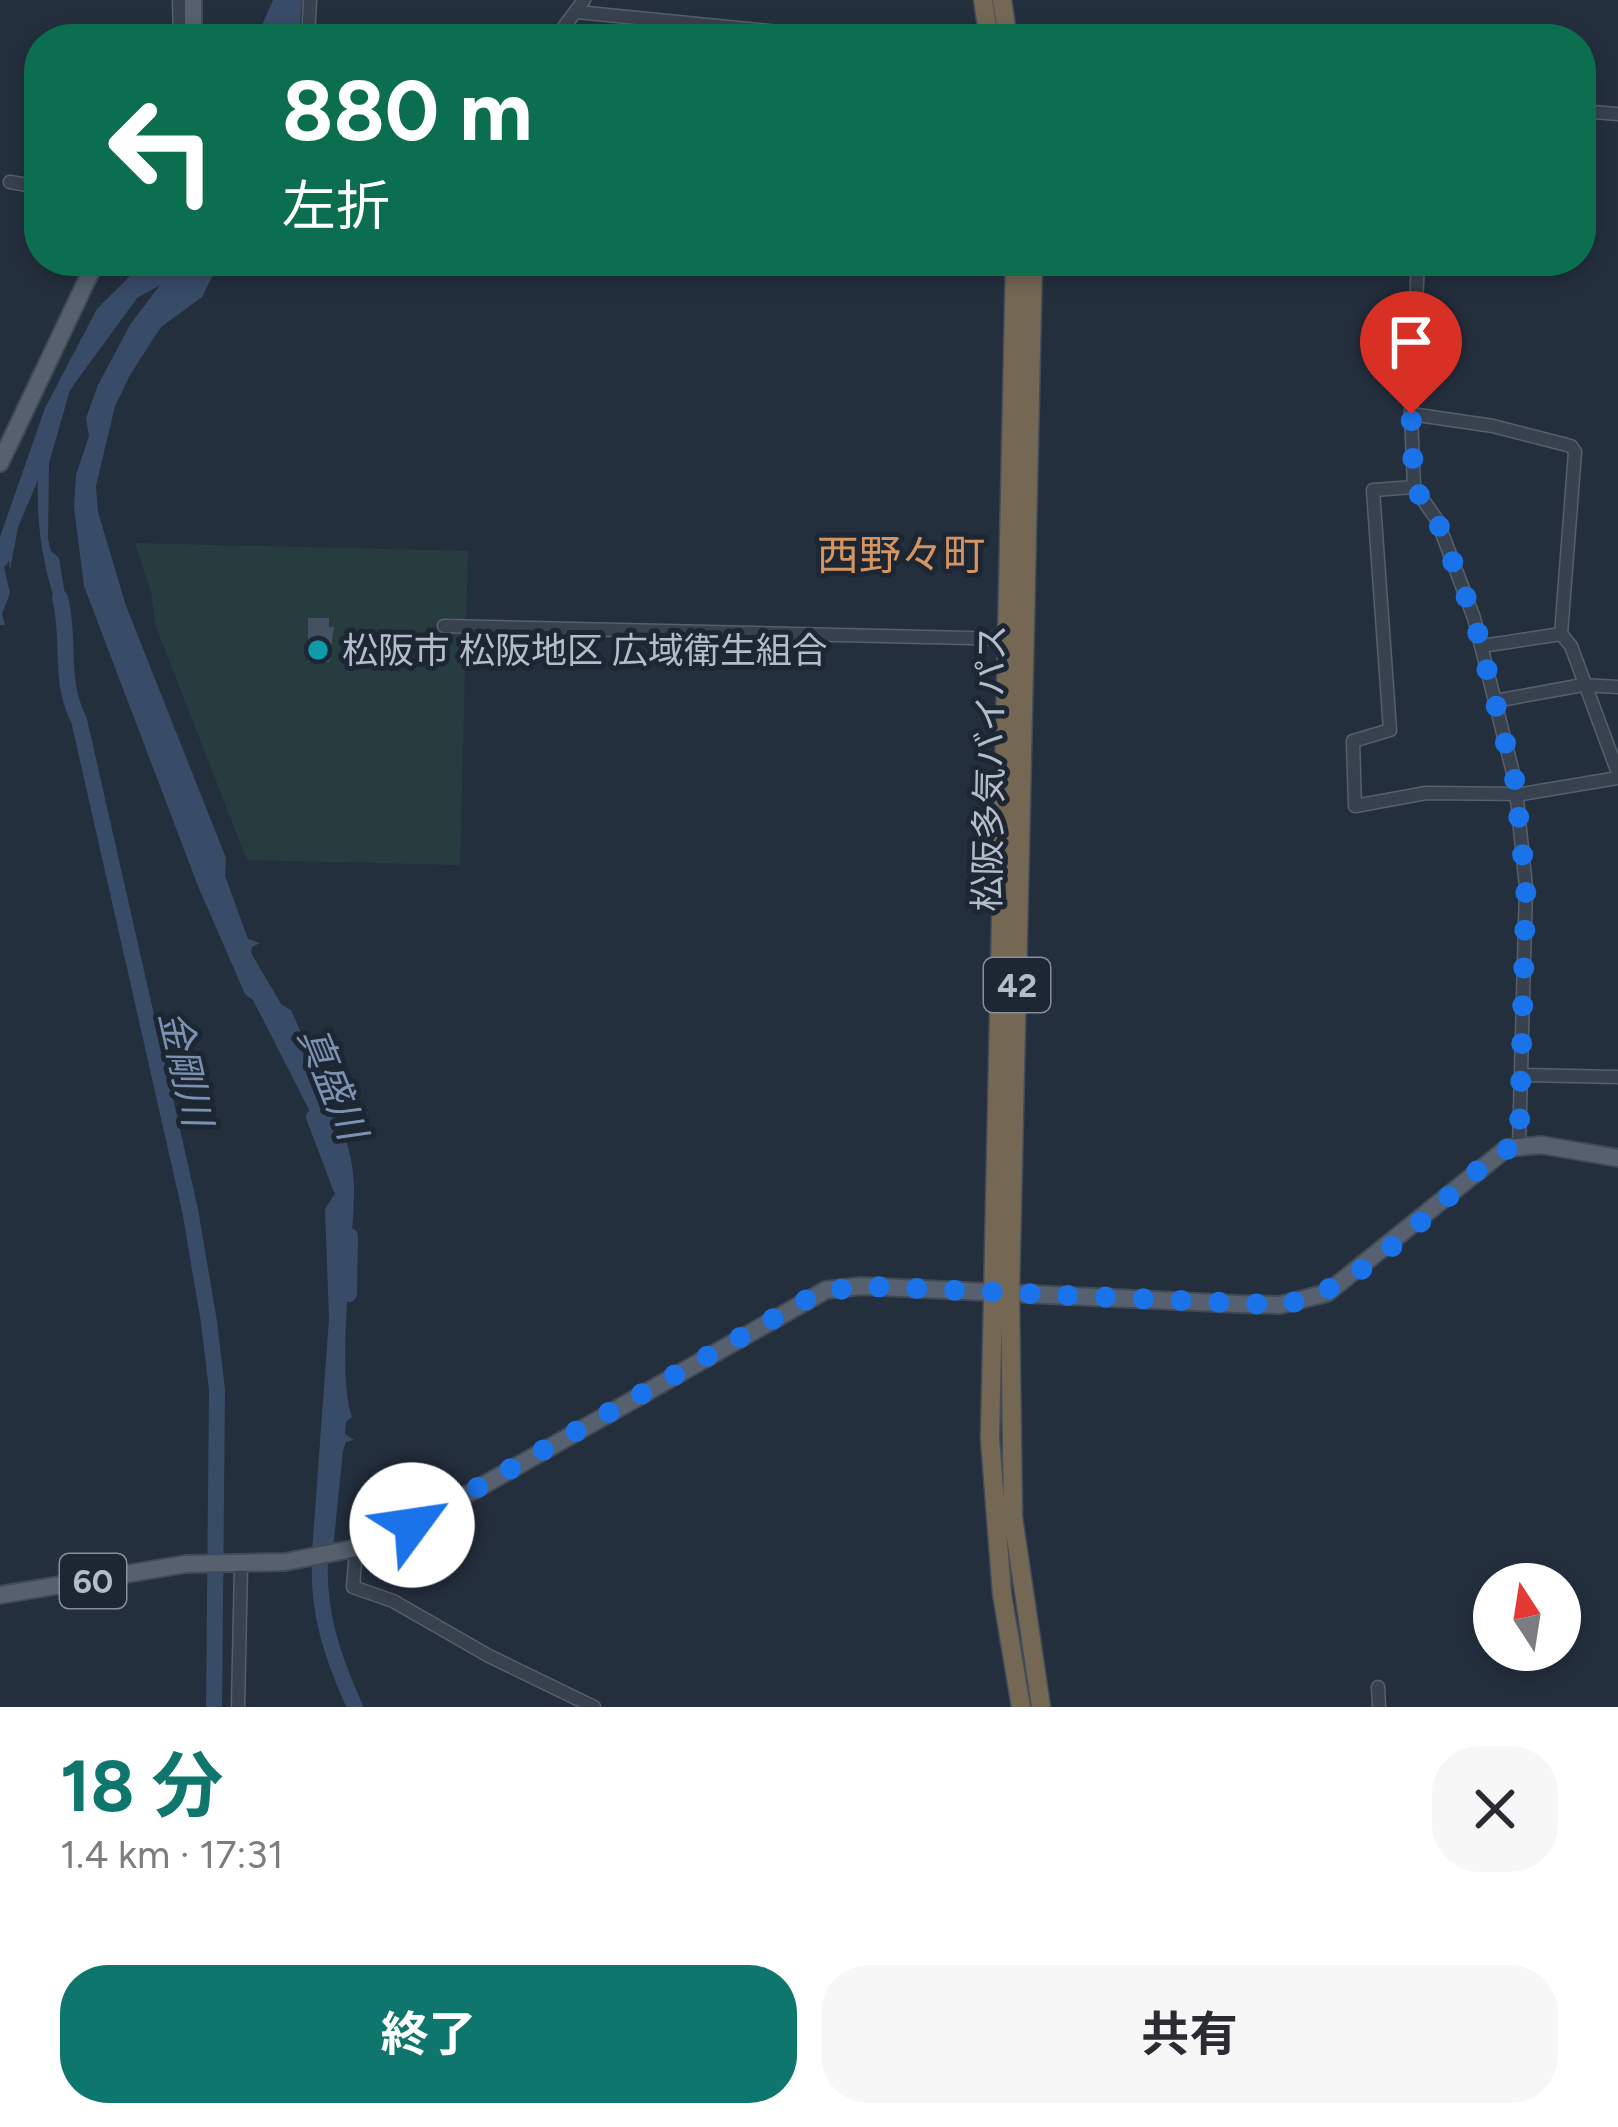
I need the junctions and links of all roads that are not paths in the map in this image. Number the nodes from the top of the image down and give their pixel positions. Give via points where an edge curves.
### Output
1 (577, 12) edge
2 (697, 24) edge
3 (10, 182) dead end
4 (24, 185) edge
5 (89, 276) edge
6 (1015, 276) edge
7 (1032, 276) edge
8 (1417, 276) edge
9 (1411, 414) junction
10 (0, 463) edge
11 (1414, 487) junction
12 (444, 626) dead end
13 (1561, 634) junction
14 (1017, 638) junction
15 (1482, 646) junction
16 (1583, 685) junction
17 (1618, 687) edge
18 (1495, 701) junction
19 (1618, 776) edge
20 (1515, 792) junction
21 (1522, 1075) junction
22 (1618, 1077) edge
23 (1519, 1144) junction
24 (1618, 1159) edge
25 (1001, 1293) junction
26 (1012, 1495) junction
27 (352, 1552) junction
28 (241, 1565) junction
29 (0, 1595) edge
30 (1378, 1687) dead end
31 (238, 1707) edge
32 (594, 1707) edge
33 (1022, 1707) edge
34 (1041, 1707) edge
35 (1051, 1707) edge
36 (1379, 1707) edge

1 - 2 street
3 - 4 street
5 - 10 main road
6 - 14 highway, 松阪多気バイパス / 42
7 - 14 highway, 松阪多気バイパス / 42
8 - 9 street
9 - 11 street
9 - 13 street via 1571,446
11 - 15 street via 1437,520
11 - 20 street via 1373,490 1390,730 1353,741 1355,806 1426,793
12 - 14 street
13 - 15 street
13 - 16 street
14 - 25 highway, 松阪多気バイパス / 42
15 - 18 street
16 - 17 street
16 - 18 street via 1547,683
16 - 19 street
18 - 20 street
19 - 20 street
20 - 21 street via 1526,887
21 - 22 street
21 - 23 street
23 - 24 main road
23 - 25 main road, 60 via 1318,1297 1280,1305
25 - 26 highway, 松阪多気バイパス / 42
25 - 27 main road, 60 via 861,1286 818,1293 382,1543
25 - 33 highway, 松阪多気バイパス / 42 via 990,1438 1002,1594
26 - 34 highway, 松阪多気バイパス / 42
26 - 35 street
27 - 28 main road, 60
27 - 32 street via 353,1587 393,1600
28 - 29 main road, 60 via 186,1564
28 - 31 street
30 - 36 street

